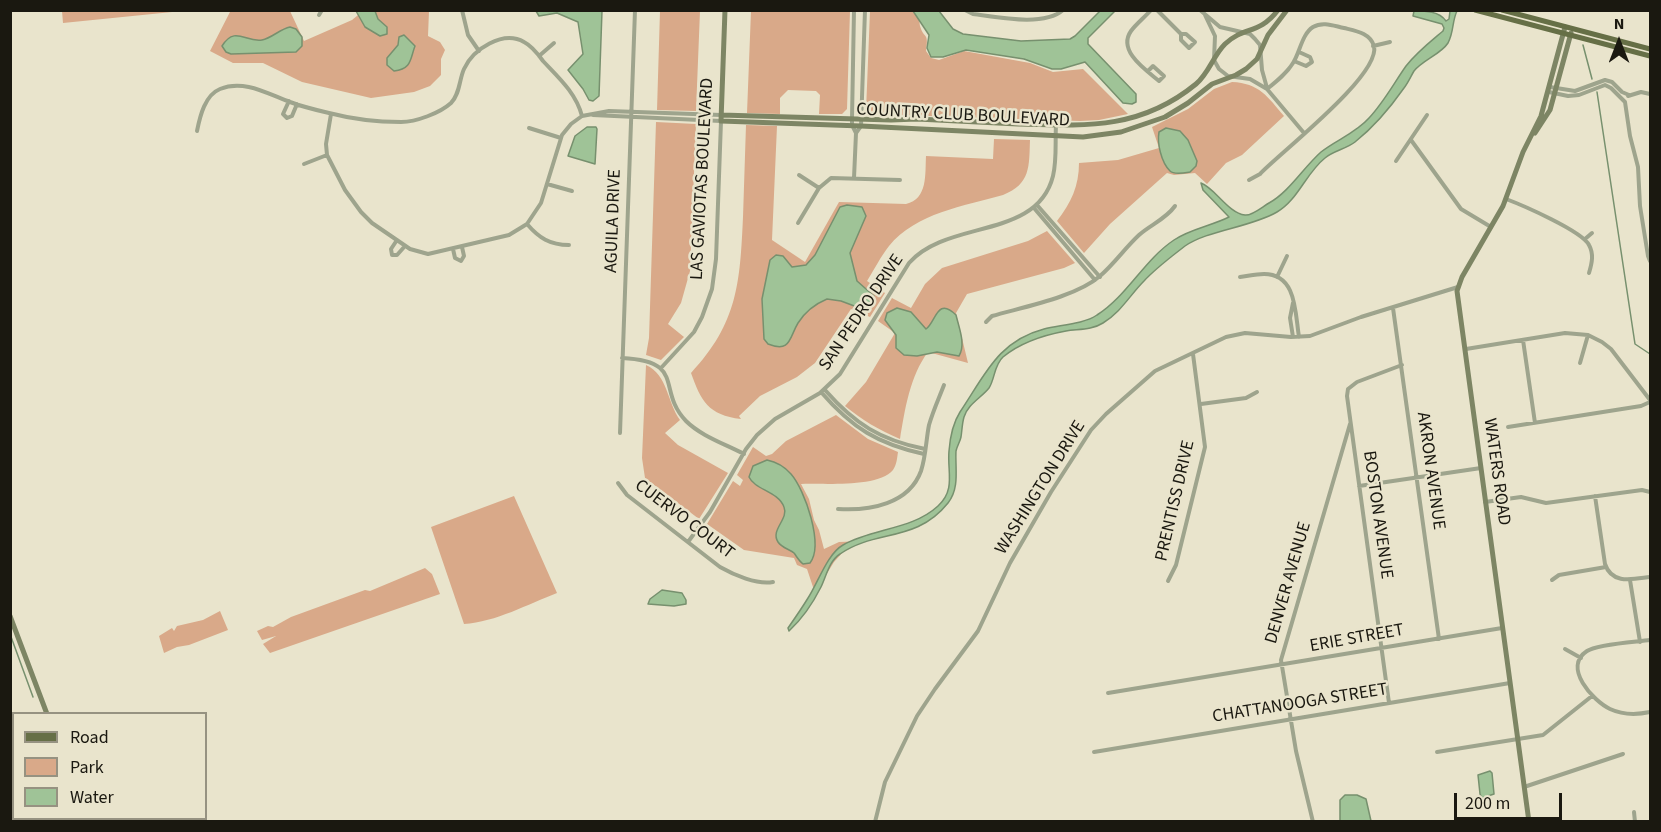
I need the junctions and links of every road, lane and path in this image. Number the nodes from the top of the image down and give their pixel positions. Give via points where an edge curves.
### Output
1 (462, 10) edge
2 (634, 10) edge
3 (725, 10) edge
4 (854, 10) edge
5 (865, 10) edge
6 (965, 10) edge
7 (1063, 10) edge
8 (1151, 10) edge
9 (1157, 10) edge
10 (1200, 10) edge
11 (1278, 10) edge
12 (1287, 10) edge
13 (1475, 10) edge
14 (1502, 10) edge
15 (1205, 15) junction
16 (1564, 30) junction
17 (1245, 32) junction
18 (1571, 32) junction
19 (1181, 34) dead end
20 (1390, 42) dead end
21 (554, 43) dead end
22 (1374, 46) junction
23 (1650, 49) edge
24 (1261, 50) junction
25 (479, 51) junction
26 (1298, 52) junction
27 (539, 56) junction
28 (1650, 56) edge
29 (1214, 60) junction
30 (1294, 61) junction
31 (1148, 71) dead end
32 (1232, 77) junction
33 (1267, 88) junction
34 (1553, 90) junction
35 (1650, 94) edge
36 (1629, 95) junction
37 (289, 102) junction
38 (1625, 102) junction
39 (297, 105) junction
40 (331, 114) junction
41 (631, 115) junction
42 (1427, 115) dead end
43 (582, 116) junction
44 (721, 118) junction
45 (852, 122) junction
46 (861, 123) junction
47 (1056, 125) junction
48 (529, 128) dead end
49 (197, 130) dead end
50 (856, 133) junction
51 (1304, 133) junction
52 (1056, 136) junction
53 (561, 138) junction
54 (1412, 140) junction
55 (327, 155) junction
56 (1396, 161) dead end
57 (304, 164) dead end
58 (800, 175) dead end
59 (854, 178) junction
60 (900, 180) dead end
61 (1249, 180) dead end
62 (547, 184) junction
63 (819, 188) junction
64 (572, 191) dead end
65 (1506, 199) junction
66 (1175, 206) dead end
67 (1035, 207) junction
68 (798, 223) dead end
69 (527, 224) junction
70 (1491, 227) junction
71 (1650, 231) edge
72 (1644, 232) junction
73 (1592, 233) dead end
74 (1585, 239) junction
75 (397, 240) junction
76 (569, 245) dead end
77 (405, 246) junction
78 (462, 247) junction
79 (453, 249) junction
80 (1287, 256) dead end
81 (1650, 261) edge
82 (1589, 273) dead end
83 (1100, 277) junction
84 (1240, 277) dead end
85 (1277, 277) junction
86 (1095, 280) junction
87 (1458, 287) junction
88 (1393, 308) junction
89 (986, 322) dead end
90 (1588, 335) junction
91 (1296, 337) junction
92 (1523, 340) junction
93 (1466, 349) junction
94 (1193, 354) junction
95 (622, 358) junction
96 (1580, 363) dead end
97 (1402, 365) junction
98 (661, 368) junction
99 (944, 385) dead end
100 (823, 391) junction
101 (1257, 392) dead end
102 (1650, 401) edge
103 (1201, 404) junction
104 (1535, 423) junction
105 (1350, 424) junction
106 (1508, 427) dead end
107 (620, 433) dead end
108 (924, 451) junction
109 (744, 454) junction
110 (1481, 468) junction
111 (1417, 477) junction
112 (618, 483) dead end
113 (1359, 486) junction
114 (1650, 492) edge
115 (1595, 496) junction
116 (1485, 502) junction
117 (838, 509) dead end
118 (688, 542) junction
119 (1606, 567) junction
120 (1650, 577) edge
121 (1552, 580) dead end
122 (1630, 580) junction
123 (1168, 581) dead end
124 (773, 582) dead end
125 (10, 616) edge
126 (1503, 628) junction
127 (1440, 639) junction
128 (1650, 640) edge
129 (1640, 642) junction
130 (1382, 648) junction
131 (1565, 649) dead end
132 (1581, 658) junction
133 (1281, 665) junction
134 (1510, 683) junction
135 (1108, 693) dead end
136 (1592, 696) junction
137 (1389, 703) junction
138 (46, 712) edge
139 (1650, 712) edge
140 (1291, 719) junction
141 (1518, 739) junction
142 (1094, 752) dead end
143 (1437, 752) dead end
144 (1623, 754) dead end
145 (1524, 788) junction
146 (1634, 812) dead end
147 (1527, 821) edge
148 (875, 822) edge
149 (1313, 822) edge
150 (1635, 822) edge

1 - 25 street via 468,35
2 - 41 street, AGUILA DRIVE
3 - 44 street, LAS GAVIOTAS BOULEVARD
4 - 45 street
5 - 46 street
6 - 7 street via 1042,20
8 - 31 street via 1130,32 1127,42 1131,55
9 - 19 street
10 - 15 street
11 - 17 street, COUNTRY CLUB BOULEVARD via 1262,27
12 - 24 street, COUNTRY CLUB BOULEVARD
13 - 16 main road
14 - 16 main road
15 - 17 street via 1225,29
15 - 29 street via 1215,36
16 - 18 main road
16 - 34 street
17 - 24 street
17 - 29 street, COUNTRY CLUB BOULEVARD via 1219,50
18 - 23 main road
18 - 28 main road
18 - 34 street
20 - 22 street
21 - 27 street
22 - 26 street via 1364,34 1323,24 1309,30
22 - 51 street via 1372,62 1357,83
24 - 32 street, COUNTRY CLUB BOULEVARD via 1251,66
24 - 33 street
25 - 27 street via 509,38 522,40
25 - 40 street via 464,69 454,99 440,111 404,122
26 - 30 street
26 - 30 street via 1312,62 1306,66
27 - 43 street via 573,93
29 - 32 street via 1223,74
29 - 47 street, COUNTRY CLUB BOULEVARD via 1194,85 1151,111 1105,124
30 - 33 street
32 - 33 street via 1250,79
32 - 52 street, COUNTRY CLUB BOULEVARD via 1212,84 1165,117 1133,129 1096,136
33 - 51 street
34 - 36 street via 1578,90 1605,80
34 - 38 street via 1579,95 1605,85
34 - 65 street via 1546,118 1528,141
35 - 36 street
36 - 38 street
37 - 39 street
37 - 39 street via 284,114 287,118
37 - 49 street via 252,87 222,88 210,97
38 - 72 street via 1638,167
39 - 40 street
40 - 55 street
41 - 43 street, COUNTRY CLUB BOULEVARD via 609,111
41 - 44 street, COUNTRY CLUB BOULEVARD
41 - 95 street, AGUILA DRIVE
42 - 54 street
43 - 53 street
44 - 45 street, COUNTRY CLUB BOULEVARD
44 - 98 street, LAS GAVIOTAS BOULEVARD via 712,289 694,332
45 - 46 street, COUNTRY CLUB BOULEVARD
45 - 50 street
46 - 47 street, COUNTRY CLUB BOULEVARD via 917,119
46 - 50 street
46 - 52 street, COUNTRY CLUB BOULEVARD
47 - 52 street
48 - 53 street
50 - 59 street
51 - 61 street
52 - 67 street via 1052,180
53 - 62 street
54 - 56 street
54 - 70 street via 1461,209
55 - 57 street
55 - 75 street via 361,212
58 - 63 street
59 - 60 street
59 - 63 street via 831,178
62 - 64 street
62 - 69 street via 541,203
63 - 68 street
65 - 70 street
65 - 74 street
66 - 83 street via 1131,242
67 - 83 street
67 - 86 street
67 - 100 street, SAN PEDRO DRIVE via 1014,219 938,242 918,254 846,366
69 - 76 street via 546,241
69 - 78 street via 508,235
70 - 87 street
71 - 72 street
72 - 81 street
73 - 74 street
74 - 82 street via 1592,256
75 - 77 street
75 - 77 street via 392,255
77 - 79 street via 428,254
78 - 79 street
78 - 79 street via 461,261 455,258
80 - 85 street
83 - 86 street
84 - 85 street via 1263,273
85 - 91 street via 1289,287 1293,299
86 - 89 street via 1071,293 992,316
87 - 88 street, WASHINGTON DRIVE
87 - 93 street, WATERS ROAD
88 - 91 street, WASHINGTON DRIVE
88 - 97 street, AKRON AVENUE
90 - 92 street via 1565,333
90 - 96 street
90 - 102 street via 1611,350
91 - 94 street, WASHINGTON DRIVE via 1239,334
92 - 93 street
92 - 104 street
93 - 110 street, WATERS ROAD
94 - 103 street, PRENTISS DRIVE
94 - 148 street, WASHINGTON DRIVE via 1155,371 1091,430 1019,547 978,631 916,719 885,782
95 - 98 street via 645,360
95 - 107 street, AGUILA DRIVE
97 - 105 street, BOSTON AVENUE via 1350,387
97 - 111 street, AKRON AVENUE
98 - 109 street via 686,421
99 - 108 street
100 - 108 street via 873,432
100 - 109 street, SAN PEDRO DRIVE via 771,422
101 - 103 street via 1246,398
102 - 104 street via 1641,406
103 - 123 street, PRENTISS DRIVE via 1203,458 1176,565
104 - 106 street
105 - 113 street, BOSTON AVENUE
105 - 133 street, DENVER AVENUE
108 - 117 street via 914,483 896,500
109 - 118 street, SAN PEDRO DRIVE
110 - 111 street
110 - 116 street, WATERS ROAD
111 - 113 street
111 - 127 street, AKRON AVENUE
112 - 118 street, CUERVO COURT via 627,495
113 - 130 street, BOSTON AVENUE
114 - 115 street
115 - 116 street via 1546,503 1521,497
115 - 119 street
116 - 126 street, WATERS ROAD
118 - 124 street, CUERVO COURT via 727,571
119 - 121 street via 1559,575
119 - 122 street via 1616,579
120 - 122 street
122 - 129 street
125 - 138 street
126 - 127 street, ERIE STREET
126 - 134 street, WATERS ROAD
127 - 130 street, ERIE STREET
128 - 129 street
129 - 132 street via 1594,648
130 - 133 street, ERIE STREET
130 - 137 street, BOSTON AVENUE
131 - 132 street
132 - 136 street via 1578,672
133 - 135 street, ERIE STREET
133 - 140 street, DENVER AVENUE
134 - 137 street, CHATTANOOGA STREET
134 - 141 street, WATERS ROAD
136 - 139 street via 1620,713
136 - 141 street via 1547,733
137 - 140 street, CHATTANOOGA STREET
140 - 142 street, CHATTANOOGA STREET
140 - 149 street, DENVER AVENUE
141 - 143 street
141 - 145 street, WATERS ROAD
144 - 145 street
145 - 147 street, WATERS ROAD
146 - 150 street

